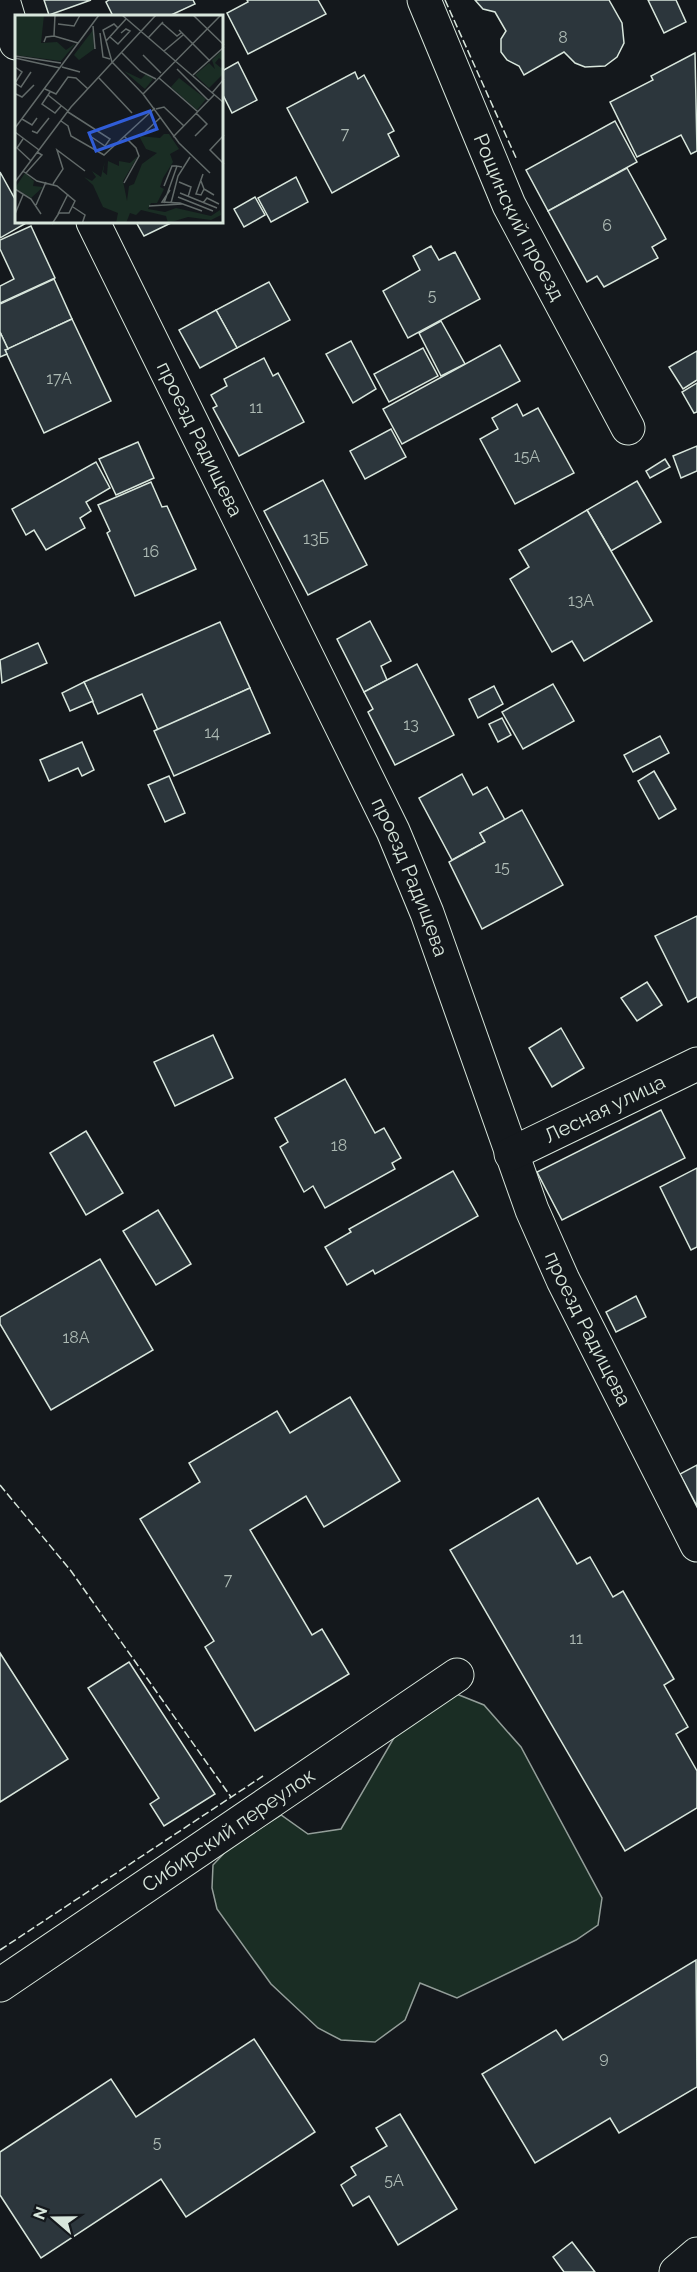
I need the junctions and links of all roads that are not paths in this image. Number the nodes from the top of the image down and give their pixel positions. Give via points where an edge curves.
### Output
1 (3, 0) edge
2 (424, 0) edge
3 (15, 40) edge
4 (94, 224) edge
5 (627, 428) dead end
6 (697, 1064) edge
7 (511, 1154) junction
8 (697, 1545) edge
9 (457, 1675) dead end
10 (0, 1985) edge
11 (697, 2254) edge
12 (676, 2272) edge

1 - 3 street
2 - 5 street, Рощинский проезд via 509,205
4 - 7 street, проезд Радищева via 393,831 428,913
6 - 7 street, Лесная улица
7 - 8 street, проезд Радищева via 563,1280
9 - 10 street, Сибирский переулок
11 - 12 street

